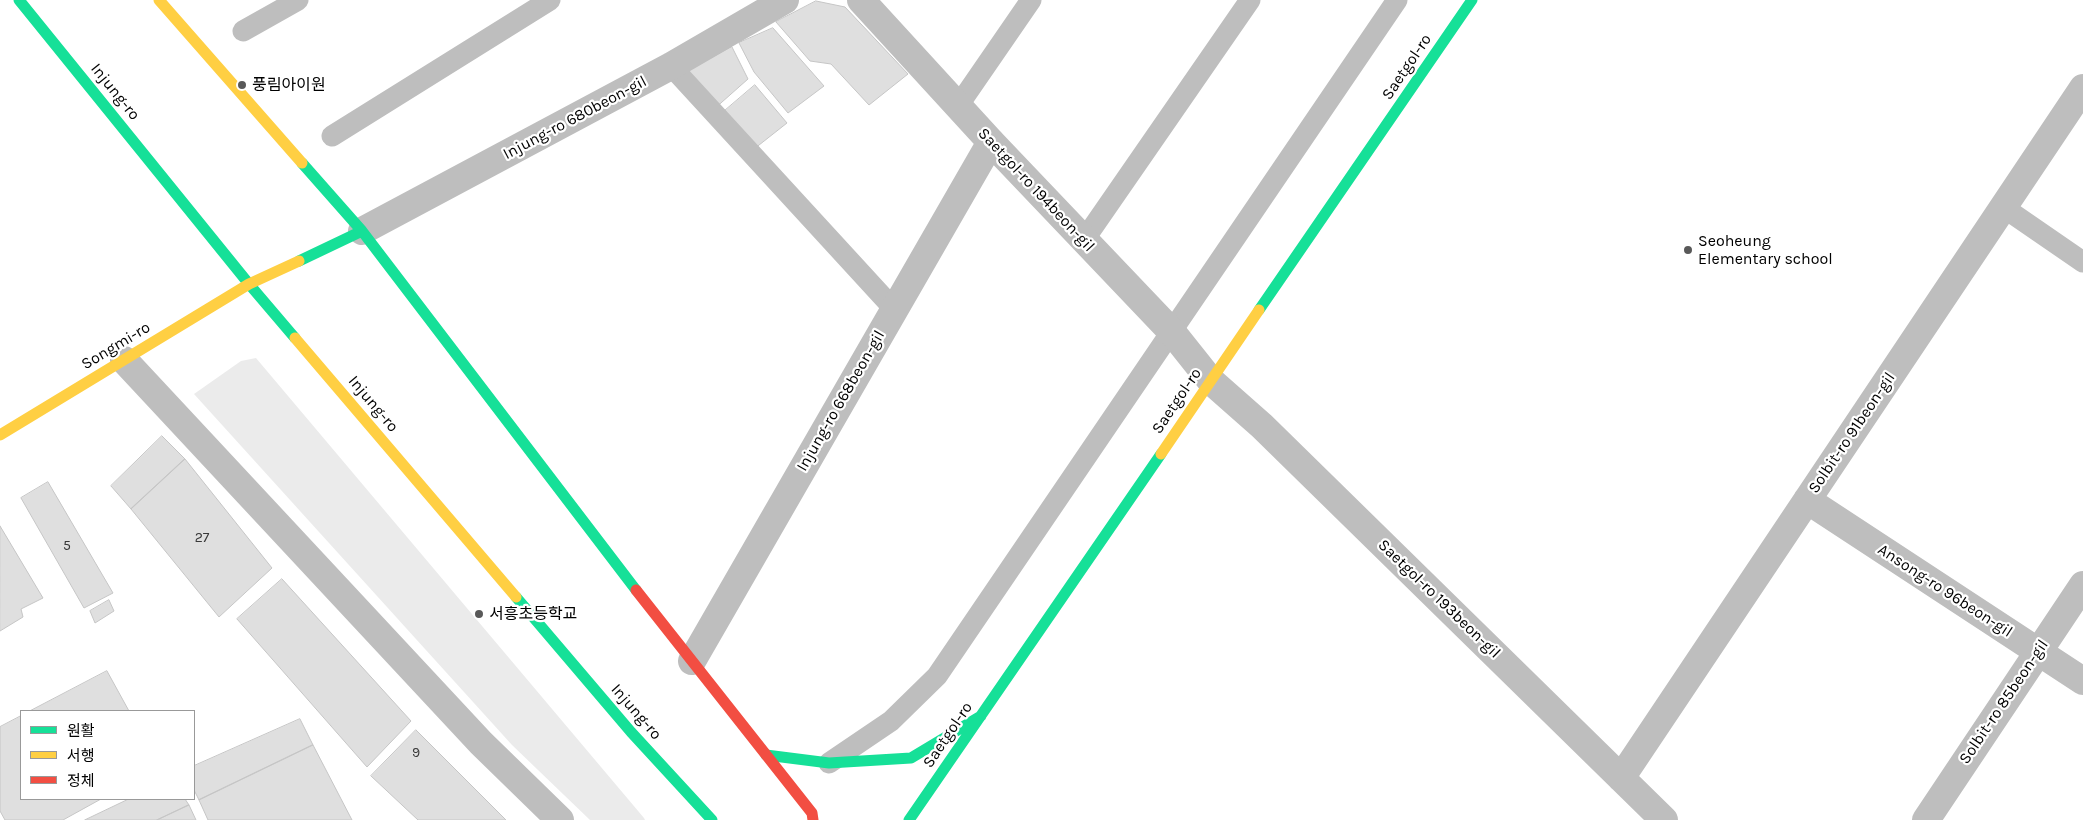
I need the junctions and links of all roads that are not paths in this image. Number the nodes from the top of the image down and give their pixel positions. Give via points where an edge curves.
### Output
1 (19, 0) edge
2 (159, 0) edge
3 (298, 0) edge
4 (785, 0) edge
5 (860, 0) edge
6 (1031, 0) edge
7 (1250, 0) edge
8 (1397, 0) edge
9 (1472, 0) edge
10 (547, 1) edge
11 (243, 30) dead end
12 (671, 66) junction
13 (2083, 88) edge
14 (958, 106) junction
15 (332, 136) dead end
16 (991, 142) junction
17 (2003, 207) junction
18 (362, 231) junction
19 (1084, 240) junction
20 (2083, 262) edge
21 (249, 284) junction
22 (894, 309) junction
23 (1172, 332) junction
24 (124, 360) junction
25 (1211, 381) junction
26 (0, 435) edge
27 (1807, 500) junction
28 (2083, 584) edge
29 (2038, 652) junction
30 (692, 661) junction
31 (2083, 681) edge
32 (981, 716) junction
33 (766, 755) junction
34 (829, 763) junction
35 (672, 776) junction
36 (1621, 778) junction
37 (686, 811) dead end
38 (560, 820) edge
39 (712, 820) edge
40 (813, 820) edge
41 (909, 820) edge
42 (1664, 820) edge
43 (1926, 820) edge

1 - 21 main road, Injung-ro
2 - 18 main road
3 - 11 lane
4 - 12 street, Injung-ro 680beon-gil
5 - 14 street, Saetgol-ro 194beon-gil
6 - 14 lane
7 - 19 lane
8 - 23 lane
9 - 25 main road, Saetgol-ro
10 - 15 lane
12 - 18 street, Injung-ro 680beon-gil
12 - 22 lane
13 - 17 street, Solbit-ro 91beon-gil
14 - 16 street, Saetgol-ro 194beon-gil
16 - 19 street, Saetgol-ro 194beon-gil
16 - 22 street, Injung-ro 668beon-gil
17 - 20 lane
17 - 27 street, Solbit-ro 91beon-gil
18 - 21 main road, Songmi-ro
18 - 30 main road
19 - 23 street, Saetgol-ro 194beon-gil
21 - 24 main road, Songmi-ro
21 - 35 main road, Injung-ro
22 - 30 street, Injung-ro 668beon-gil
23 - 25 street, Saetgol-ro 194beon-gil
23 - 34 lane via 937,676 891,721
24 - 26 main road, Songmi-ro
24 - 38 street via 481,743
25 - 32 main road, Saetgol-ro
25 - 36 street, Saetgol-ro 193beon-gil via 1269,433
27 - 29 street, Ansong-ro 96beon-gil
27 - 36 street, Solbit-ro 91beon-gil
28 - 29 street, Solbit-ro 85beon-gil
29 - 31 street, Ansong-ro 96beon-gil
29 - 43 street, Solbit-ro 85beon-gil
30 - 33 main road
32 - 34 main road via 911,758
32 - 41 main road, Saetgol-ro
33 - 34 main road
33 - 40 main road via 812,813
35 - 37 main road
35 - 39 main road, Injung-ro
36 - 42 street, Saetgol-ro 193beon-gil

